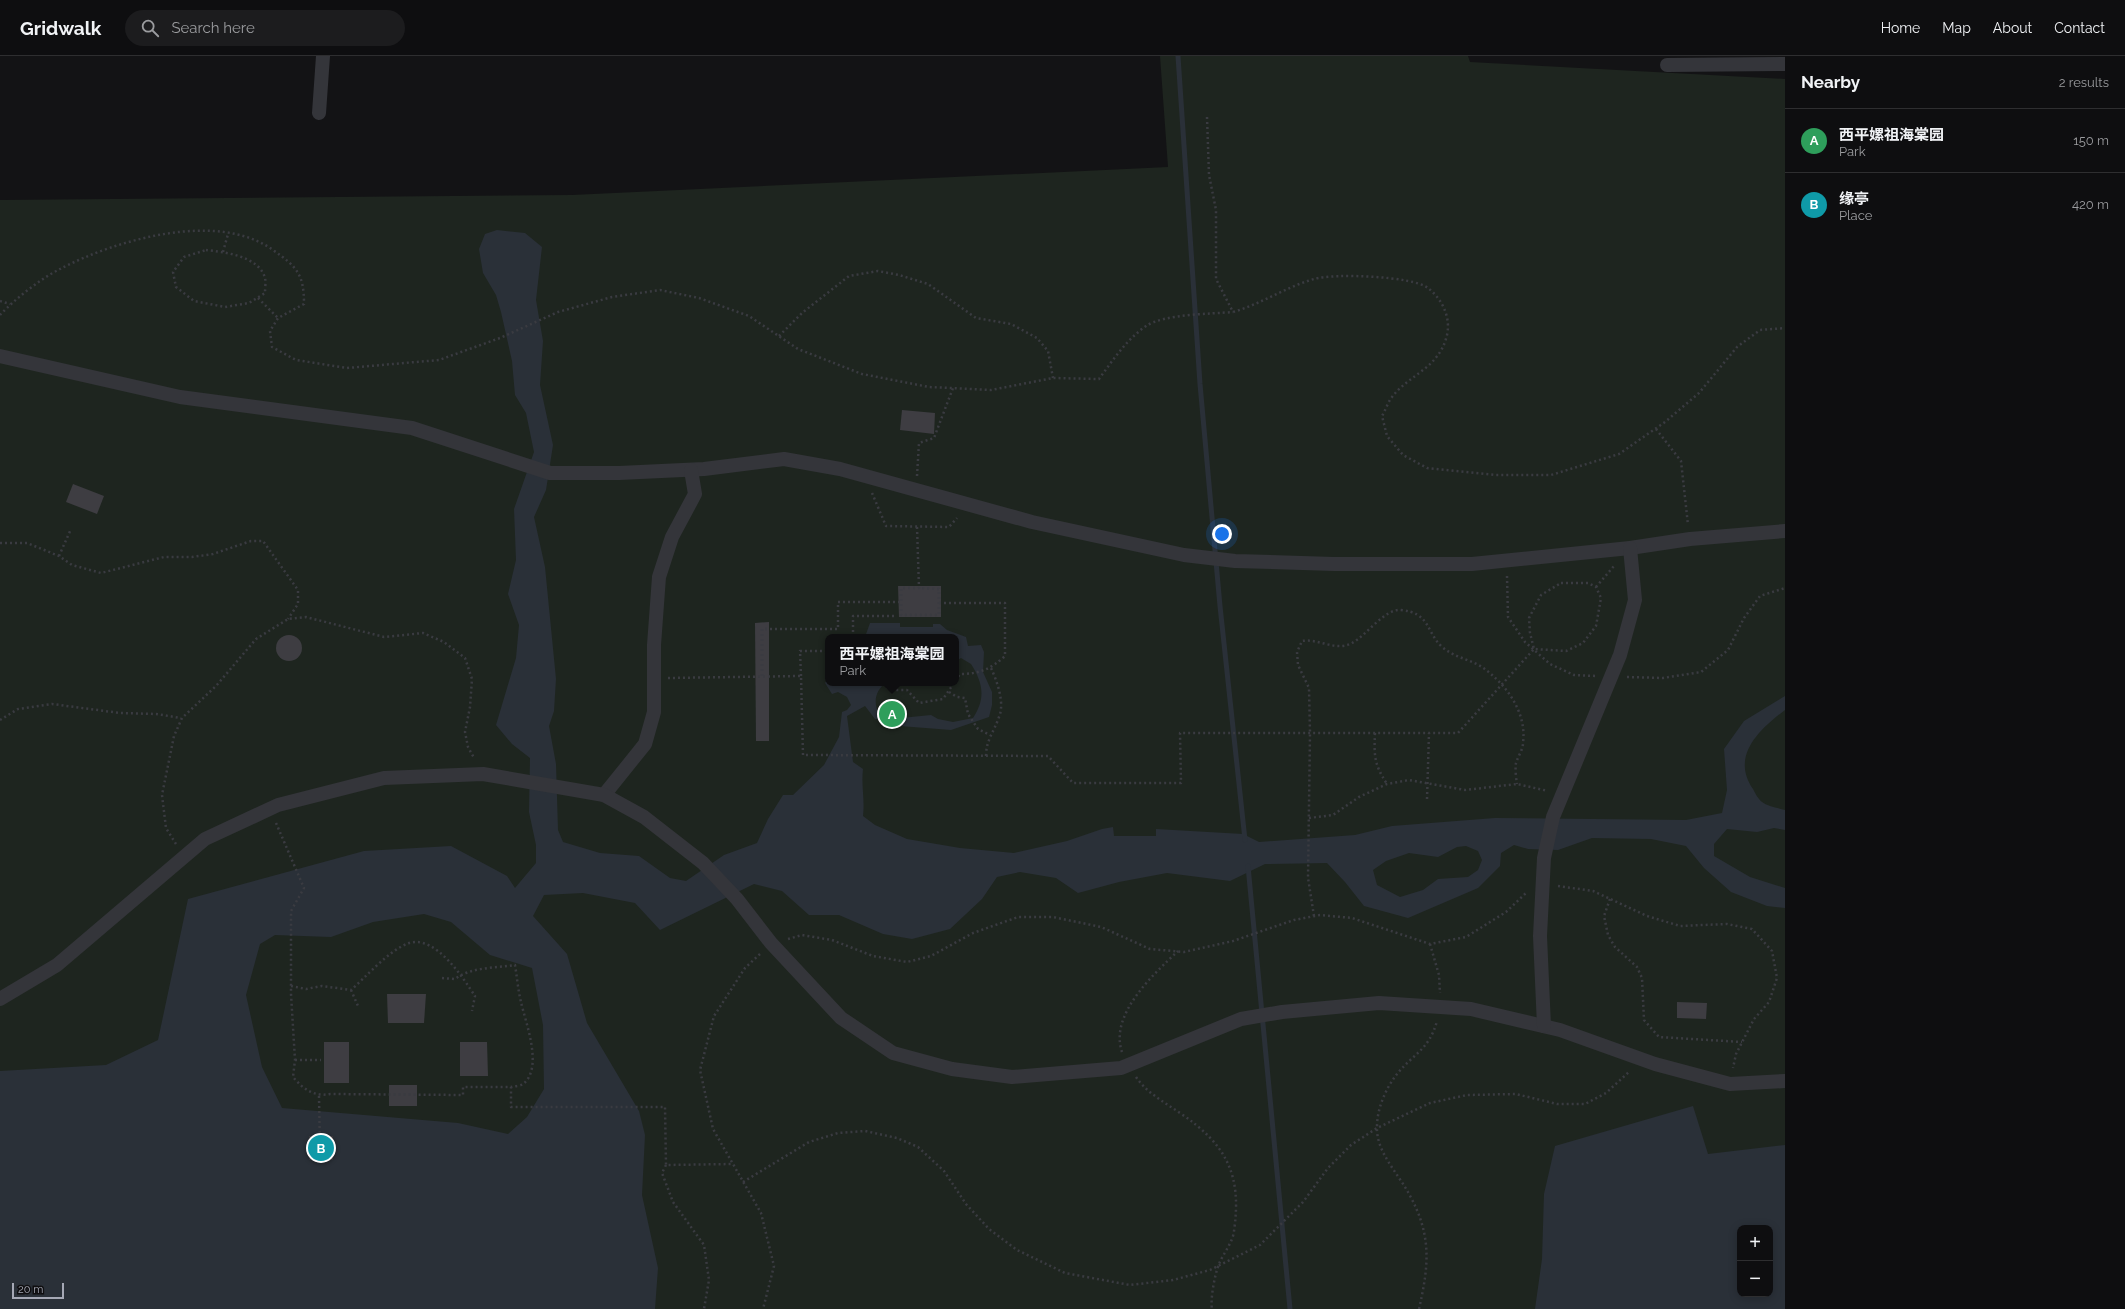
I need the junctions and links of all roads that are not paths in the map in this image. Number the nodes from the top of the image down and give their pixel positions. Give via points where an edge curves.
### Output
1 (323, 56) edge
2 (1785, 64) edge
3 (1667, 65) dead end
4 (319, 113) dead end
5 (0, 356) edge
6 (691, 470) junction
7 (1785, 531) edge
8 (1630, 548) junction
9 (604, 795) junction
10 (0, 999) edge
11 (1544, 1026) junction
12 (1785, 1081) edge

1 - 4 street
2 - 3 street
5 - 6 street via 180,397 412,428 550,473 619,474
6 - 8 street via 784,459 865,476 1032,522 1184,555 1235,561 1472,564
6 - 9 street via 694,494 672,538 659,577 654,645 654,712 645,744
7 - 8 street via 1690,539
8 - 11 street via 1635,600 1620,655 1553,817 1544,858 1540,936
9 - 10 street via 483,774 384,778 278,805 204,839 57,965
9 - 11 street via 644,817 703,863 737,898 771,943 841,1018 893,1053 952,1069 1012,1077 1121,1068 1241,1019 1282,1012 1379,1003 1471,1009
11 - 12 street via 1642,1059 1730,1084

